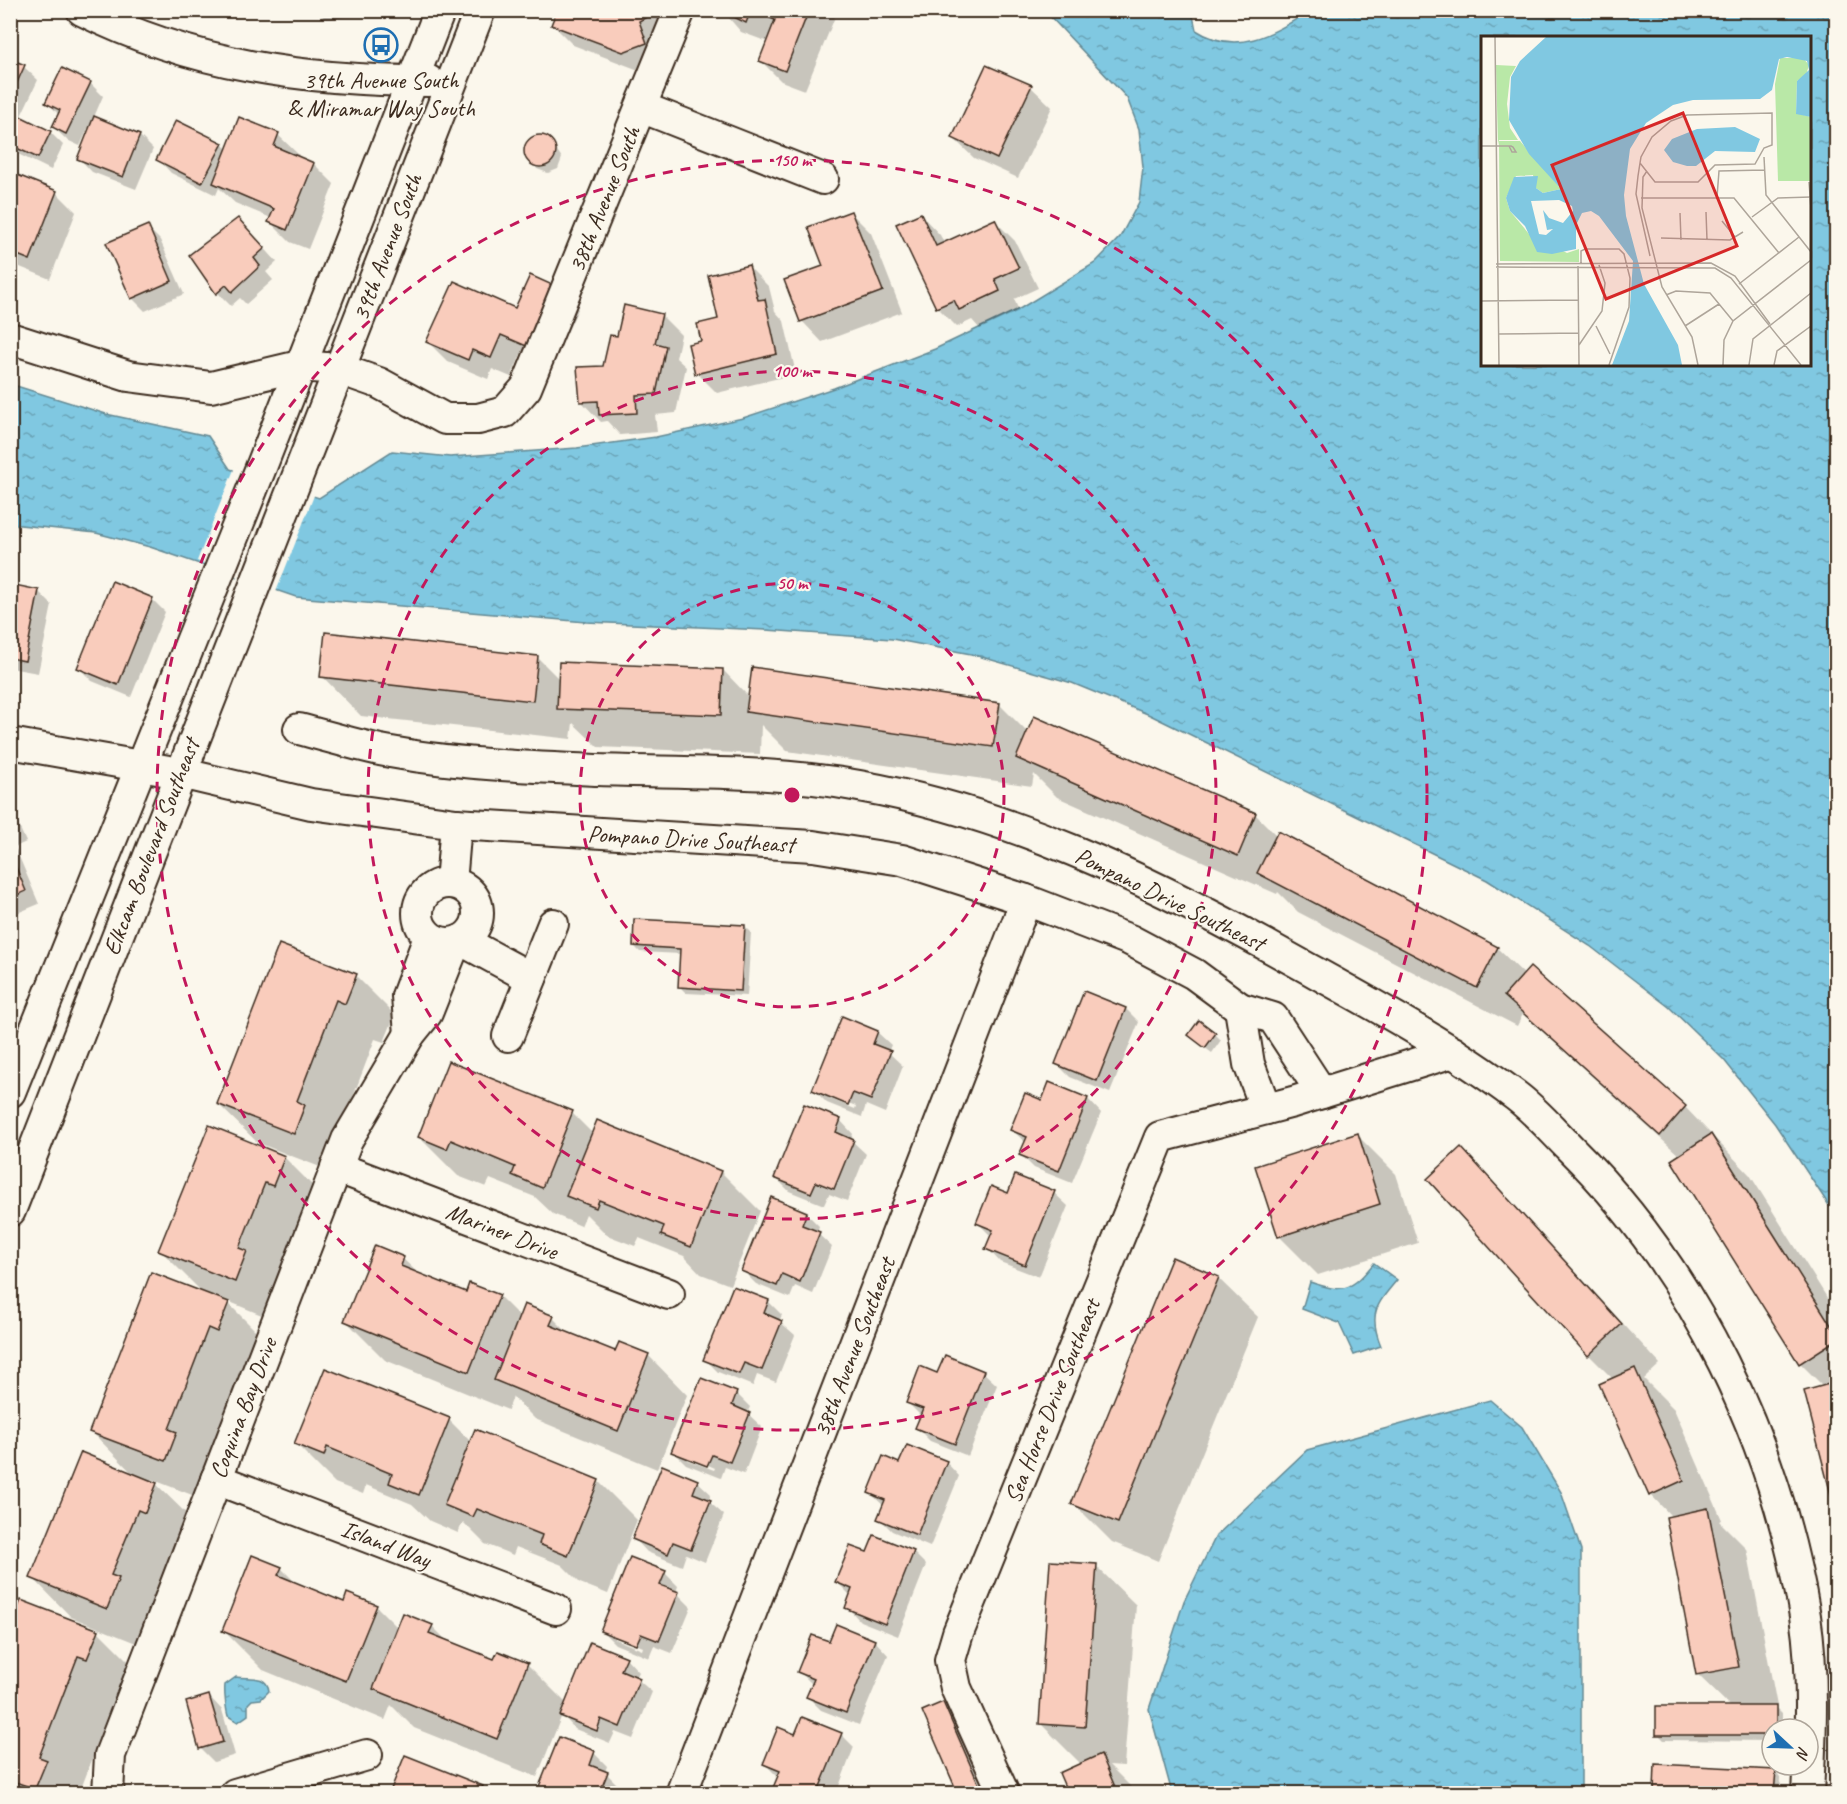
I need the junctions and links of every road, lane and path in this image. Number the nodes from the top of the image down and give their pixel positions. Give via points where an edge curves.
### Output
1 (82, 10) edge
2 (440, 10) edge
3 (480, 10) edge
4 (680, 10) edge
5 (412, 81) junction
6 (451, 81) junction
7 (641, 107) junction
8 (823, 179) dead end
9 (10, 338) edge
10 (299, 366) junction
11 (339, 369) junction
12 (260, 470) joint
13 (293, 483) joint
14 (299, 729) dead end
15 (10, 744) edge
16 (142, 766) junction
17 (180, 773) junction
18 (456, 824) junction
19 (451, 883) junction
20 (1026, 900) junction
21 (552, 924) dead end
22 (448, 940) junction
23 (531, 978) junction
24 (1240, 1008) junction
25 (508, 1036) dead end
26 (1453, 1052) junction
27 (12, 1088) edge
28 (1322, 1093) junction
29 (54, 1099) junction
30 (1280, 1106) junction
31 (336, 1167) junction
32 (10, 1211) edge
33 (669, 1294) dead end
34 (216, 1479) junction
35 (556, 1609) dead end
36 (368, 1755) dead end
37 (108, 1794) edge
38 (235, 1794) edge
39 (681, 1794) edge
40 (1004, 1794) edge
41 (1808, 1794) edge

1 - 5 street via 192,54 303,76
2 - 5 street, 39th Avenue South
3 - 6 street, 39th Avenue South
4 - 7 street, 38th Avenue South
5 - 6 street
5 - 10 street, 39th Avenue South
6 - 11 street, 39th Avenue South
7 - 8 street
7 - 11 street, 38th Avenue South via 526,388 505,412 445,420 380,383
9 - 10 street, 38th Avenue South via 128,376 211,387
10 - 11 street, 38th Avenue South
10 - 12 street, 39th Avenue South
11 - 13 street, 39th Avenue South
12 - 16 street, Elkcam Boulevard Southeast
13 - 17 street, Elkcam Boulevard Southeast
14 - 26 street, Pompano Drive Southeast via 382,750 467,762 771,776 854,784 944,803 1104,863 1201,910
15 - 16 street, Pompano Drive Southeast
16 - 17 street, Pompano Drive Southeast
16 - 27 street, Elkcam Boulevard Southeast
17 - 18 street, Pompano Drive Southeast via 310,804
17 - 29 street, Elkcam Boulevard Southeast
18 - 19 street
18 - 20 street, Pompano Drive Southeast via 813,846 902,860
19 - 22 street, Coquina Bay Drive via 468,890 477,907 476,925
19 - 22 street via 435,886 422,897 418,914 419,923
20 - 24 street, Pompano Drive Southeast via 1130,940 1194,974
20 - 39 street, 38th Avenue Southeast
21 - 23 street
22 - 23 street
22 - 31 street, Coquina Bay Drive via 407,996 410,1034 346,1140
23 - 25 street
24 - 28 street, Pompano Drive Southeast via 1273,1018
24 - 30 street via 1249,1064
26 - 28 street
26 - 41 street, Pompano Drive Southeast via 1521,1099 1586,1164 1636,1220 1700,1318 1752,1428 1781,1508 1805,1619 1811,1726
27 - 29 street
28 - 30 street
29 - 32 street, Elkcam Boulevard Southeast
30 - 40 street, Sea Horse Drive Southeast via 1160,1137 958,1633 950,1660 956,1688
31 - 33 street, Mariner Drive
31 - 34 street, Coquina Bay Drive
34 - 35 street, Island Way
34 - 37 street, Coquina Bay Drive via 110,1755
36 - 38 street

